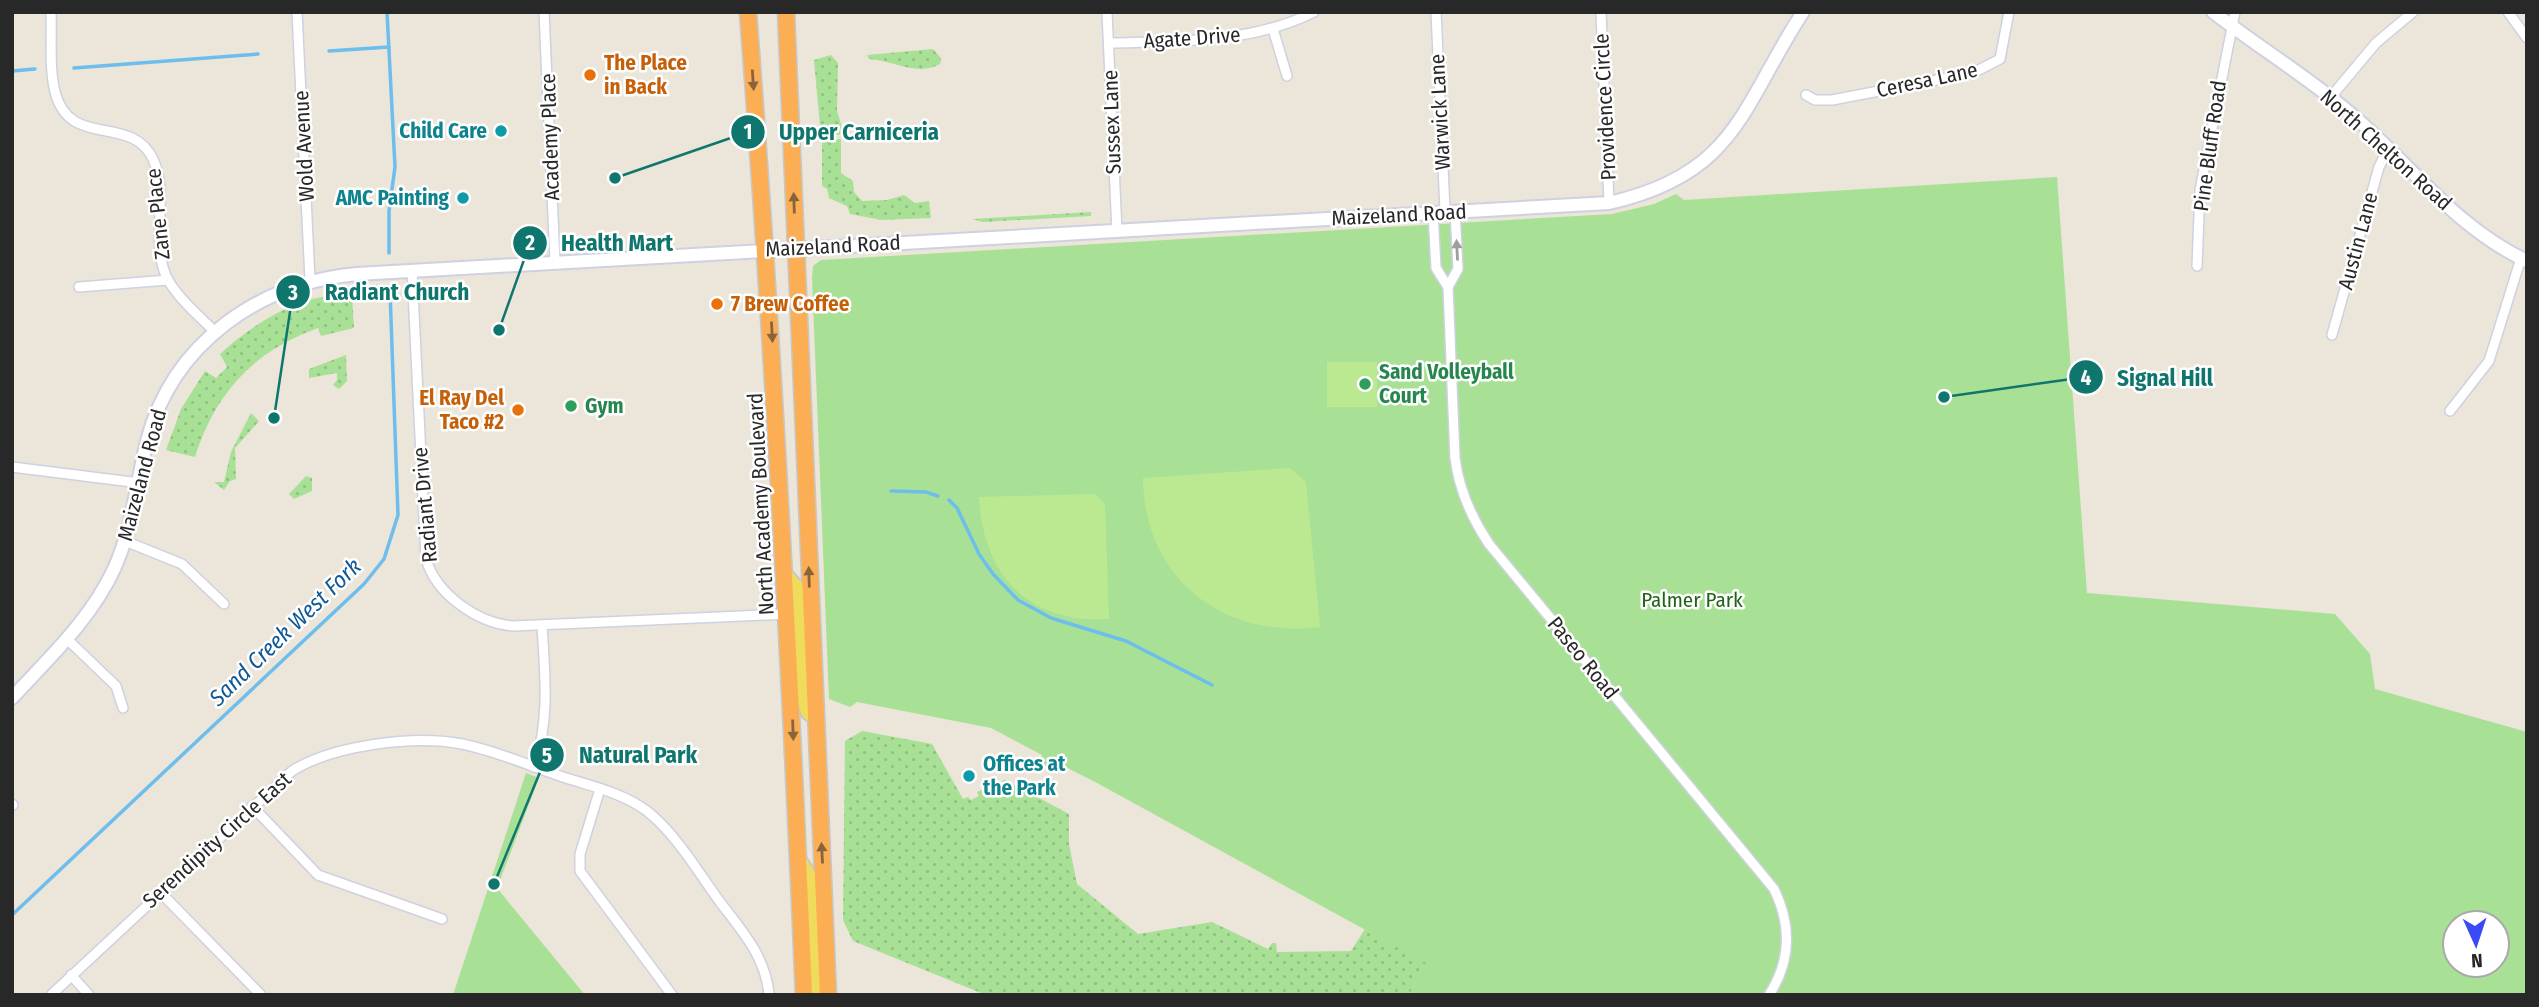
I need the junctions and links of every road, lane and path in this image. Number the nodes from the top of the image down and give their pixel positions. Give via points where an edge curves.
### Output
1 (51, 12) edge
2 (297, 12) edge
3 (544, 12) edge
4 (748, 12) edge
5 (786, 12) edge
6 (1107, 12) edge
7 (1314, 12) edge
8 (1436, 12) edge
9 (1601, 12) edge
10 (1803, 12) edge
11 (2009, 12) edge
12 (2213, 12) edge
13 (2235, 12) edge
14 (2413, 12) edge
15 (2508, 12) edge
16 (2231, 26) junction
17 (1273, 29) junction
18 (2527, 38) edge
19 (1109, 43) junction
20 (1287, 76) dead end
21 (1806, 95) dead end
22 (2330, 98) junction
23 (2388, 149) junction
24 (1609, 203) junction
25 (1444, 211) junction
26 (1117, 232) junction
27 (796, 247) junction
28 (767, 249) junction
29 (2524, 260) edge
30 (555, 262) junction
31 (2197, 266) dead end
32 (412, 271) junction
33 (168, 280) junction
34 (310, 280) junction
35 (79, 287) dead end
36 (1448, 287) junction
37 (214, 331) junction
38 (2332, 335) dead end
39 (2450, 411) dead end
40 (12, 467) edge
41 (140, 483) junction
42 (125, 541) junction
43 (786, 576) junction
44 (224, 604) dead end
45 (788, 614) junction
46 (542, 626) junction
47 (67, 639) junction
48 (12, 698) edge
49 (123, 708) dead end
50 (815, 717) junction
51 (534, 767) junction
52 (600, 789) junction
53 (253, 806) junction
54 (798, 859) junction
55 (160, 892) junction
56 (442, 919) dead end
57 (71, 975) junction
58 (51, 995) edge
59 (89, 995) edge
60 (261, 995) edge
61 (672, 995) edge
62 (769, 995) edge
63 (804, 995) edge
64 (827, 995) edge
65 (1769, 995) edge

1 - 33 street, Zane Place via 53,81 60,105 85,128 135,139 152,159 159,182 162,257
2 - 34 street, Wold Avenue
3 - 30 street, Academy Place
4 -> 28 highway, North Academy Boulevard
27 -> 5 highway, North Academy Boulevard
6 - 19 street, Sussex Lane
7 - 17 street, Agate Drive
8 - 25 street, Warwick Lane
9 - 24 street, Providence Circle
10 - 24 main road, Maizeland Road via 1747,114 1725,141 1674,180
11 - 21 street, Ceresa Lane via 2000,59 1973,73 1832,100
12 - 16 main road, North Chelton Road
13 - 16 street, Pine Bluff Road
14 - 22 street via 2376,43
15 - 18 street
16 - 22 main road, North Chelton Road
16 - 31 street, Pine Bluff Road via 2200,190
17 - 19 street, Agate Drive via 1222,38
17 - 20 street
19 - 26 street, Sussex Lane
22 - 23 main road, North Chelton Road
23 - 29 main road, North Chelton Road via 2481,234
23 - 38 street, Austin Lane
24 - 25 main road, Maizeland Road
25 - 26 main road, Maizeland Road
25 - 36 street, Paseo Road via 1436,268
36 -> 25 street, Paseo Road via 1458,269
26 - 27 main road, Maizeland Road
27 - 28 main road, Maizeland Road
50 -> 27 highway, North Academy Boulevard
28 - 30 main road, Maizeland Road
28 -> 43 highway, North Academy Boulevard
29 - 39 street via 2489,361
30 - 32 main road, Maizeland Road
32 - 34 main road, Maizeland Road
32 - 46 street, Radiant Drive via 428,567 446,593 492,622
33 - 35 street
33 - 37 street, Zane Place
34 - 37 main road, Maizeland Road via 253,304
36 - 65 street, Paseo Road via 1455,458 1471,514 1489,544 1774,889 1784,915 1787,942 1783,969
37 - 41 main road, Maizeland Road via 186,361 163,400 148,441
40 - 41 street
41 - 42 main road, Maizeland Road
42 - 44 street via 183,564
42 - 47 main road, Maizeland Road via 101,594
43 - 45 highway, North Academy Boulevard
43 - 50 main road via 796,587 804,700
45 - 46 street, Radiant Drive
45 -> 54 highway, North Academy Boulevard
46 - 51 street via 546,717
47 - 48 main road, Maizeland Road
47 - 49 street via 116,686
64 -> 50 highway, North Academy Boulevard
51 - 52 street, Serendipity Circle East
51 - 53 street, Serendipity Circle East via 462,744 352,748 303,764
52 - 61 street via 580,854 580,871
52 - 62 street, Serendipity Circle East via 639,806 668,832 754,948
53 - 55 street, Serendipity Circle East
53 - 56 street via 318,875
54 - 63 highway, North Academy Boulevard
54 - 64 main road via 809,876 814,985
55 - 57 street, Serendipity Circle East
55 - 60 street
57 - 58 street, Serendipity Circle East
57 - 59 street

